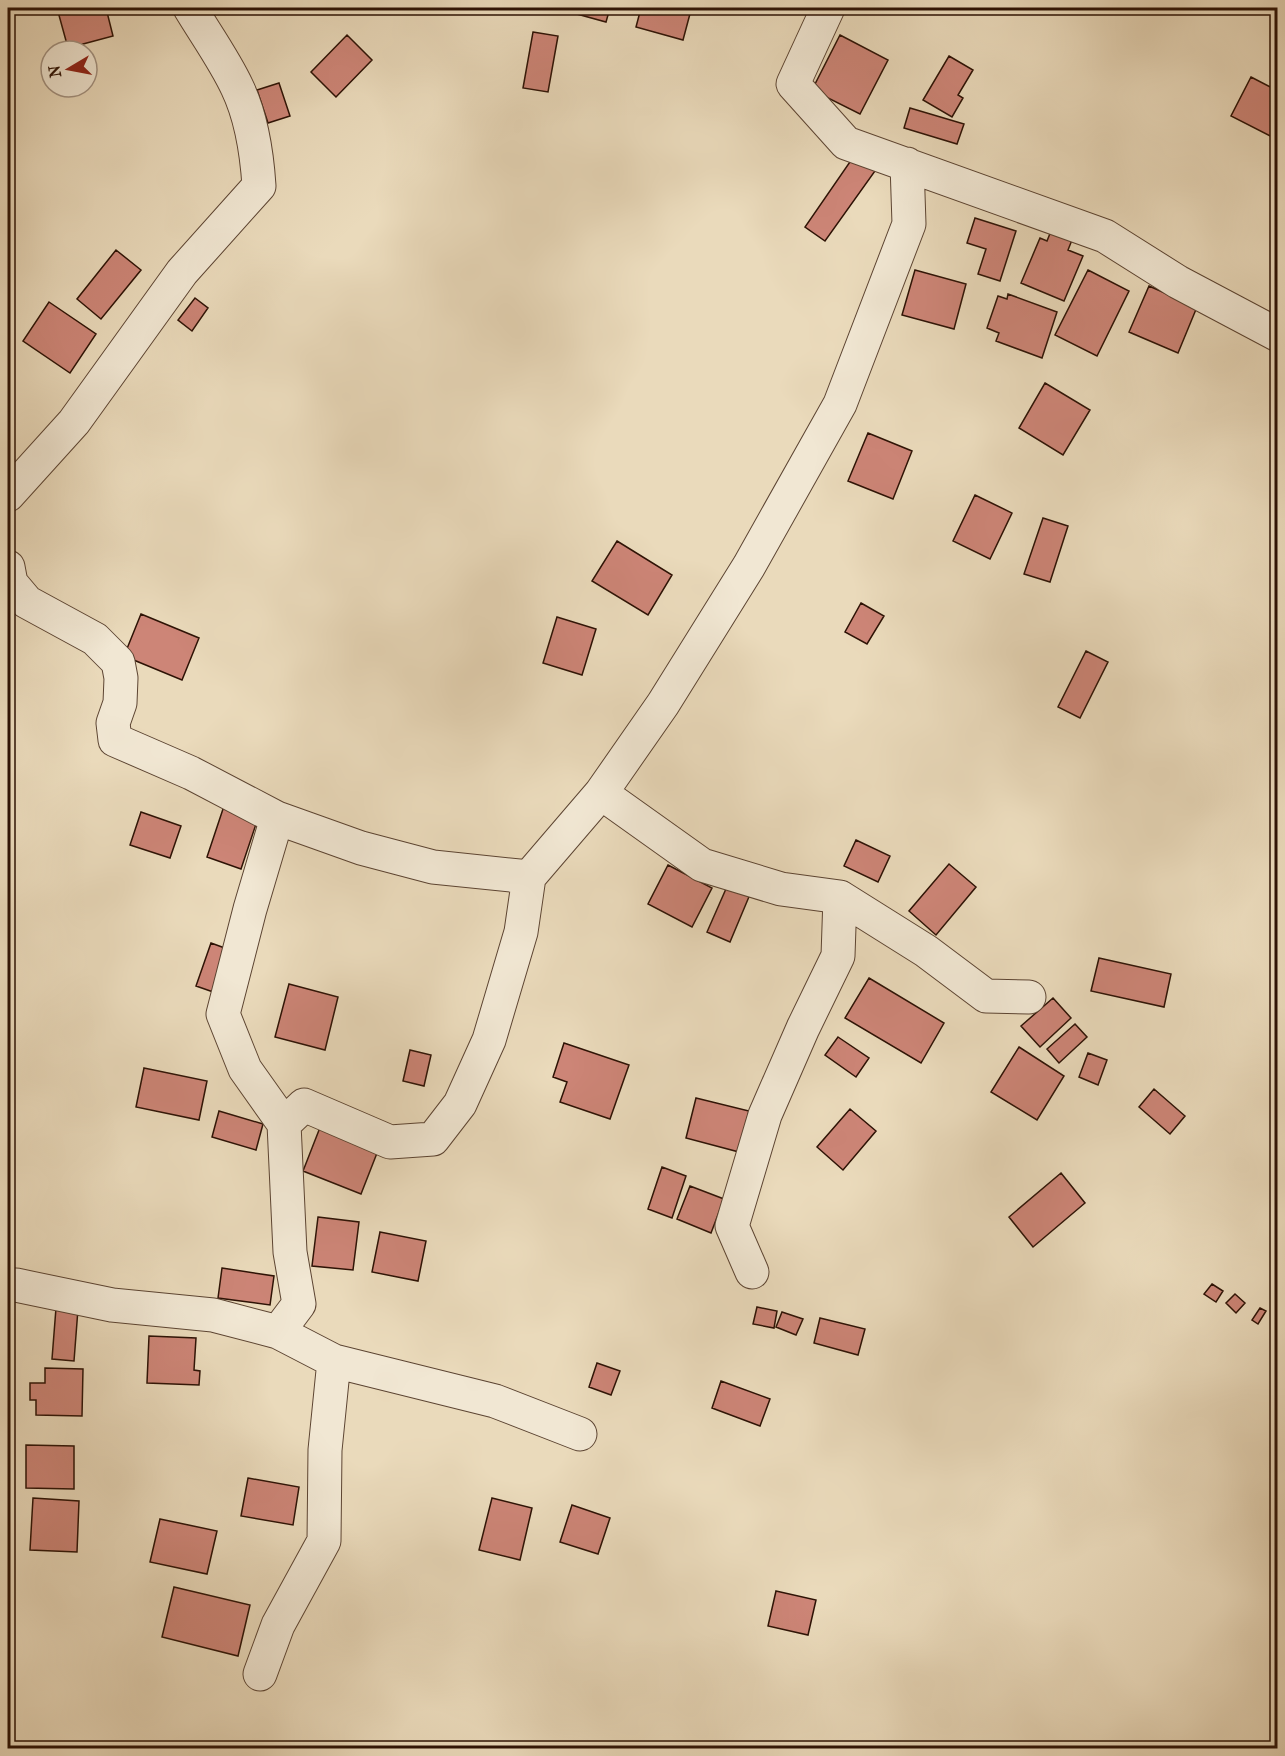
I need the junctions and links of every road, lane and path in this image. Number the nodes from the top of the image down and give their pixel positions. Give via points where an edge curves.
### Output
1 (190, 8) edge
2 (828, 8) edge
3 (907, 164) junction
4 (1278, 335) edge
5 (8, 495) edge
6 (8, 567) edge
7 (601, 793) junction
8 (277, 818) junction
9 (529, 877) junction
10 (840, 897) junction
11 (1029, 997) dead end
12 (284, 1124) junction
13 (752, 1272) dead end
14 (8, 1285) edge
15 (278, 1332) junction
16 (334, 1361) junction
17 (580, 1434) dead end
18 (260, 1674) dead end

1 - 5 street via 237,86 257,153 259,186 182,272 74,422
2 - 3 street via 793,84 846,143
3 - 4 street via 1105,236 1178,282
3 - 7 street via 909,224 840,404 749,566 663,704
6 - 8 street via 11,583 27,602 95,639 118,662 120,703 112,723 116,740 191,773
7 - 9 street
7 - 10 street via 702,865 781,889
8 - 9 street via 361,848 433,867
8 - 12 street via 223,1014 245,1069
9 - 12 street via 521,932 489,1040 460,1104 433,1139 390,1142 304,1105
10 - 11 street via 926,951 986,996
10 - 13 street via 838,956 765,1115 732,1226
12 - 15 street via 290,1252 299,1304
14 - 15 street via 112,1305 213,1315
15 - 16 street
16 - 17 street via 495,1401
16 - 18 street via 324,1450 324,1541 278,1625

